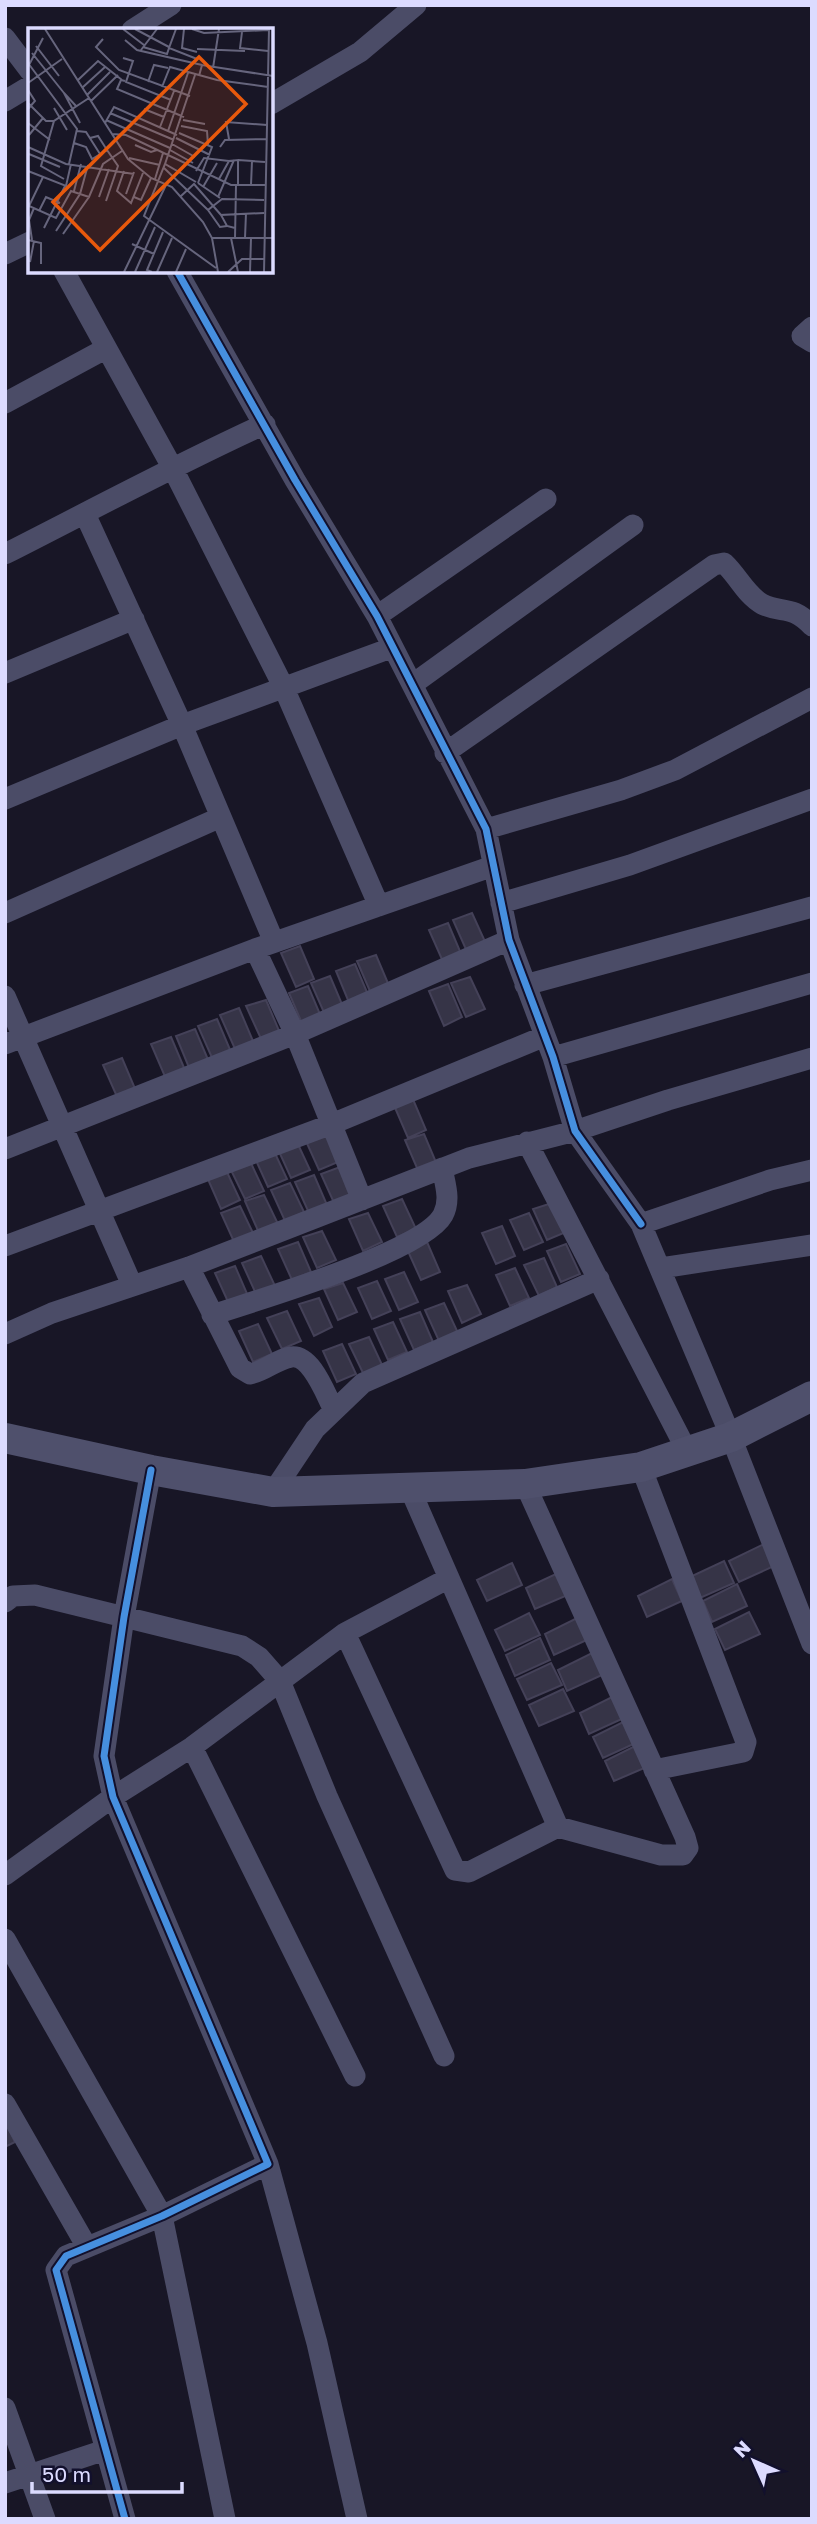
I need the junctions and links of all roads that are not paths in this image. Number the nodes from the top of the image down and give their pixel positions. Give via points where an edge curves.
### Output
1 (171, 5) edge
2 (416, 5) edge
3 (135, 28) edge
4 (5, 38) edge
5 (28, 68) edge
6 (28, 87) edge
7 (5, 101) edge
8 (273, 103) edge
9 (28, 243) edge
10 (5, 254) edge
11 (65, 273) edge
12 (178, 273) edge
13 (812, 327) edge
14 (812, 342) edge
15 (105, 349) junction
16 (5, 403) edge
17 (265, 424) junction
18 (172, 467) junction
19 (546, 499) dead end
20 (85, 514) junction
21 (634, 525) dead end
22 (5, 554) edge
23 (377, 616) junction
24 (134, 619) junction
25 (812, 626) edge
26 (391, 648) junction
27 (5, 673) edge
28 (413, 684) junction
29 (284, 687) junction
30 (812, 698) edge
31 (182, 725) junction
32 (445, 753) junction
33 (5, 799) edge
34 (812, 799) edge
35 (221, 817) junction
36 (486, 829) junction
37 (493, 866) junction
38 (501, 903) junction
39 (379, 906) junction
40 (812, 907) edge
41 (5, 913) edge
42 (509, 940) junction
43 (264, 946) junction
44 (812, 983) edge
45 (525, 985) junction
46 (5, 996) edge
47 (295, 1034) junction
48 (545, 1036) junction
49 (14, 1041) edge
50 (553, 1057) junction
51 (812, 1058) edge
52 (332, 1124) junction
53 (65, 1126) junction
54 (575, 1131) junction
55 (527, 1142) junction
56 (5, 1149) edge
57 (442, 1168) junction
58 (812, 1170) edge
59 (362, 1200) junction
60 (101, 1210) junction
61 (641, 1224) junction
62 (812, 1245) edge
63 (5, 1246) edge
64 (189, 1267) junction
65 (661, 1268) junction
66 (598, 1279) junction
67 (132, 1284) junction
68 (212, 1315) junction
69 (5, 1334) edge
70 (812, 1396) edge
71 (334, 1410) junction
72 (732, 1437) junction
73 (5, 1438) edge
74 (687, 1451) junction
75 (640, 1467) junction
76 (151, 1470) junction
77 (525, 1484) junction
78 (410, 1489) junction
79 (273, 1492) junction
80 (449, 1577) junction
81 (8, 1597) edge
82 (124, 1617) junction
83 (345, 1633) junction
84 (812, 1644) edge
85 (281, 1681) junction
86 (192, 1747) junction
87 (654, 1770) junction
88 (113, 1797) junction
89 (558, 1827) junction
90 (5, 1875) edge
91 (5, 1940) edge
92 (444, 2056) dead end
93 (355, 2076) dead end
94 (5, 2104) edge
95 (268, 2164) junction
96 (162, 2216) junction
97 (86, 2247) junction
98 (5, 2407) edge
99 (105, 2449) junction
100 (29, 2475) junction
101 (5, 2483) edge
102 (45, 2519) edge
103 (125, 2519) edge
104 (225, 2519) edge
105 (357, 2519) edge

1 - 3 street
2 - 8 street via 360,52
4 - 5 street
6 - 7 street
9 - 10 street
11 - 15 street
12 - 17 street
13 - 14 street via 802,335
15 - 16 street
15 - 18 street
17 - 18 street
17 - 23 street
18 - 20 street
18 - 29 street
19 - 23 street
20 - 22 street
20 - 24 street
21 - 28 street
23 - 26 street
24 - 27 street
24 - 31 street
25 - 32 street via 788,609 765,606 724,564 714,565
26 - 28 street
26 - 29 street
28 - 32 street
29 - 31 street
29 - 39 street
30 - 36 street via 675,770
31 - 33 street
31 - 35 street
32 - 36 street
34 - 38 street via 630,865
35 - 41 street
35 - 43 street
36 - 37 street
37 - 38 street
37 - 39 street
38 - 42 street
39 - 43 street
40 - 45 street
42 - 45 street
42 - 47 street
43 - 47 street
43 - 49 street
44 - 50 street
45 - 48 street
46 - 49 street
47 - 52 street
47 - 53 street
48 - 50 street
48 - 52 street
49 - 53 street
50 - 54 street
51 - 54 street
52 - 59 street
52 - 60 street
53 - 56 street
53 - 60 street
54 - 55 street
54 - 61 street
55 - 57 street
55 - 66 street
57 - 59 street
57 - 68 street via 448,1203 442,1219 417,1238 341,1273
58 - 61 street
59 - 64 street
60 - 63 street
60 - 67 street
61 - 65 street
62 - 65 street
64 - 67 street
64 - 68 street
65 - 72 street
66 - 71 street via 363,1383
66 - 74 street
67 - 69 street
68 - 71 street via 240,1368 250,1374 290,1357 300,1358
70 - 72 main road
71 - 79 street via 315,1429
72 - 74 main road
72 - 84 street
73 - 76 main road
74 - 75 main road
75 - 77 main road
75 - 87 street via 746,1742 743,1752
76 - 79 main road
76 - 82 street
77 - 78 main road
77 - 87 street
78 - 79 main road
78 - 80 street
80 - 83 street
80 - 89 street
81 - 82 street via 35,1595
82 - 85 street via 243,1646
82 - 88 street via 104,1756
83 - 85 street
83 - 89 street via 455,1870 469,1872
85 - 86 street
85 - 92 street via 327,1796
86 - 88 street
86 - 93 street
87 - 89 street via 685,1837 688,1847 683,1855 661,1855
88 - 90 street
88 - 95 street
91 - 96 street
94 - 97 street
95 - 96 street
95 - 105 street via 317,2343
96 - 97 street
96 - 104 street
97 - 99 street via 62,2258 56,2270
98 - 100 street
99 - 100 street
99 - 103 street
100 - 101 street
100 - 102 street

